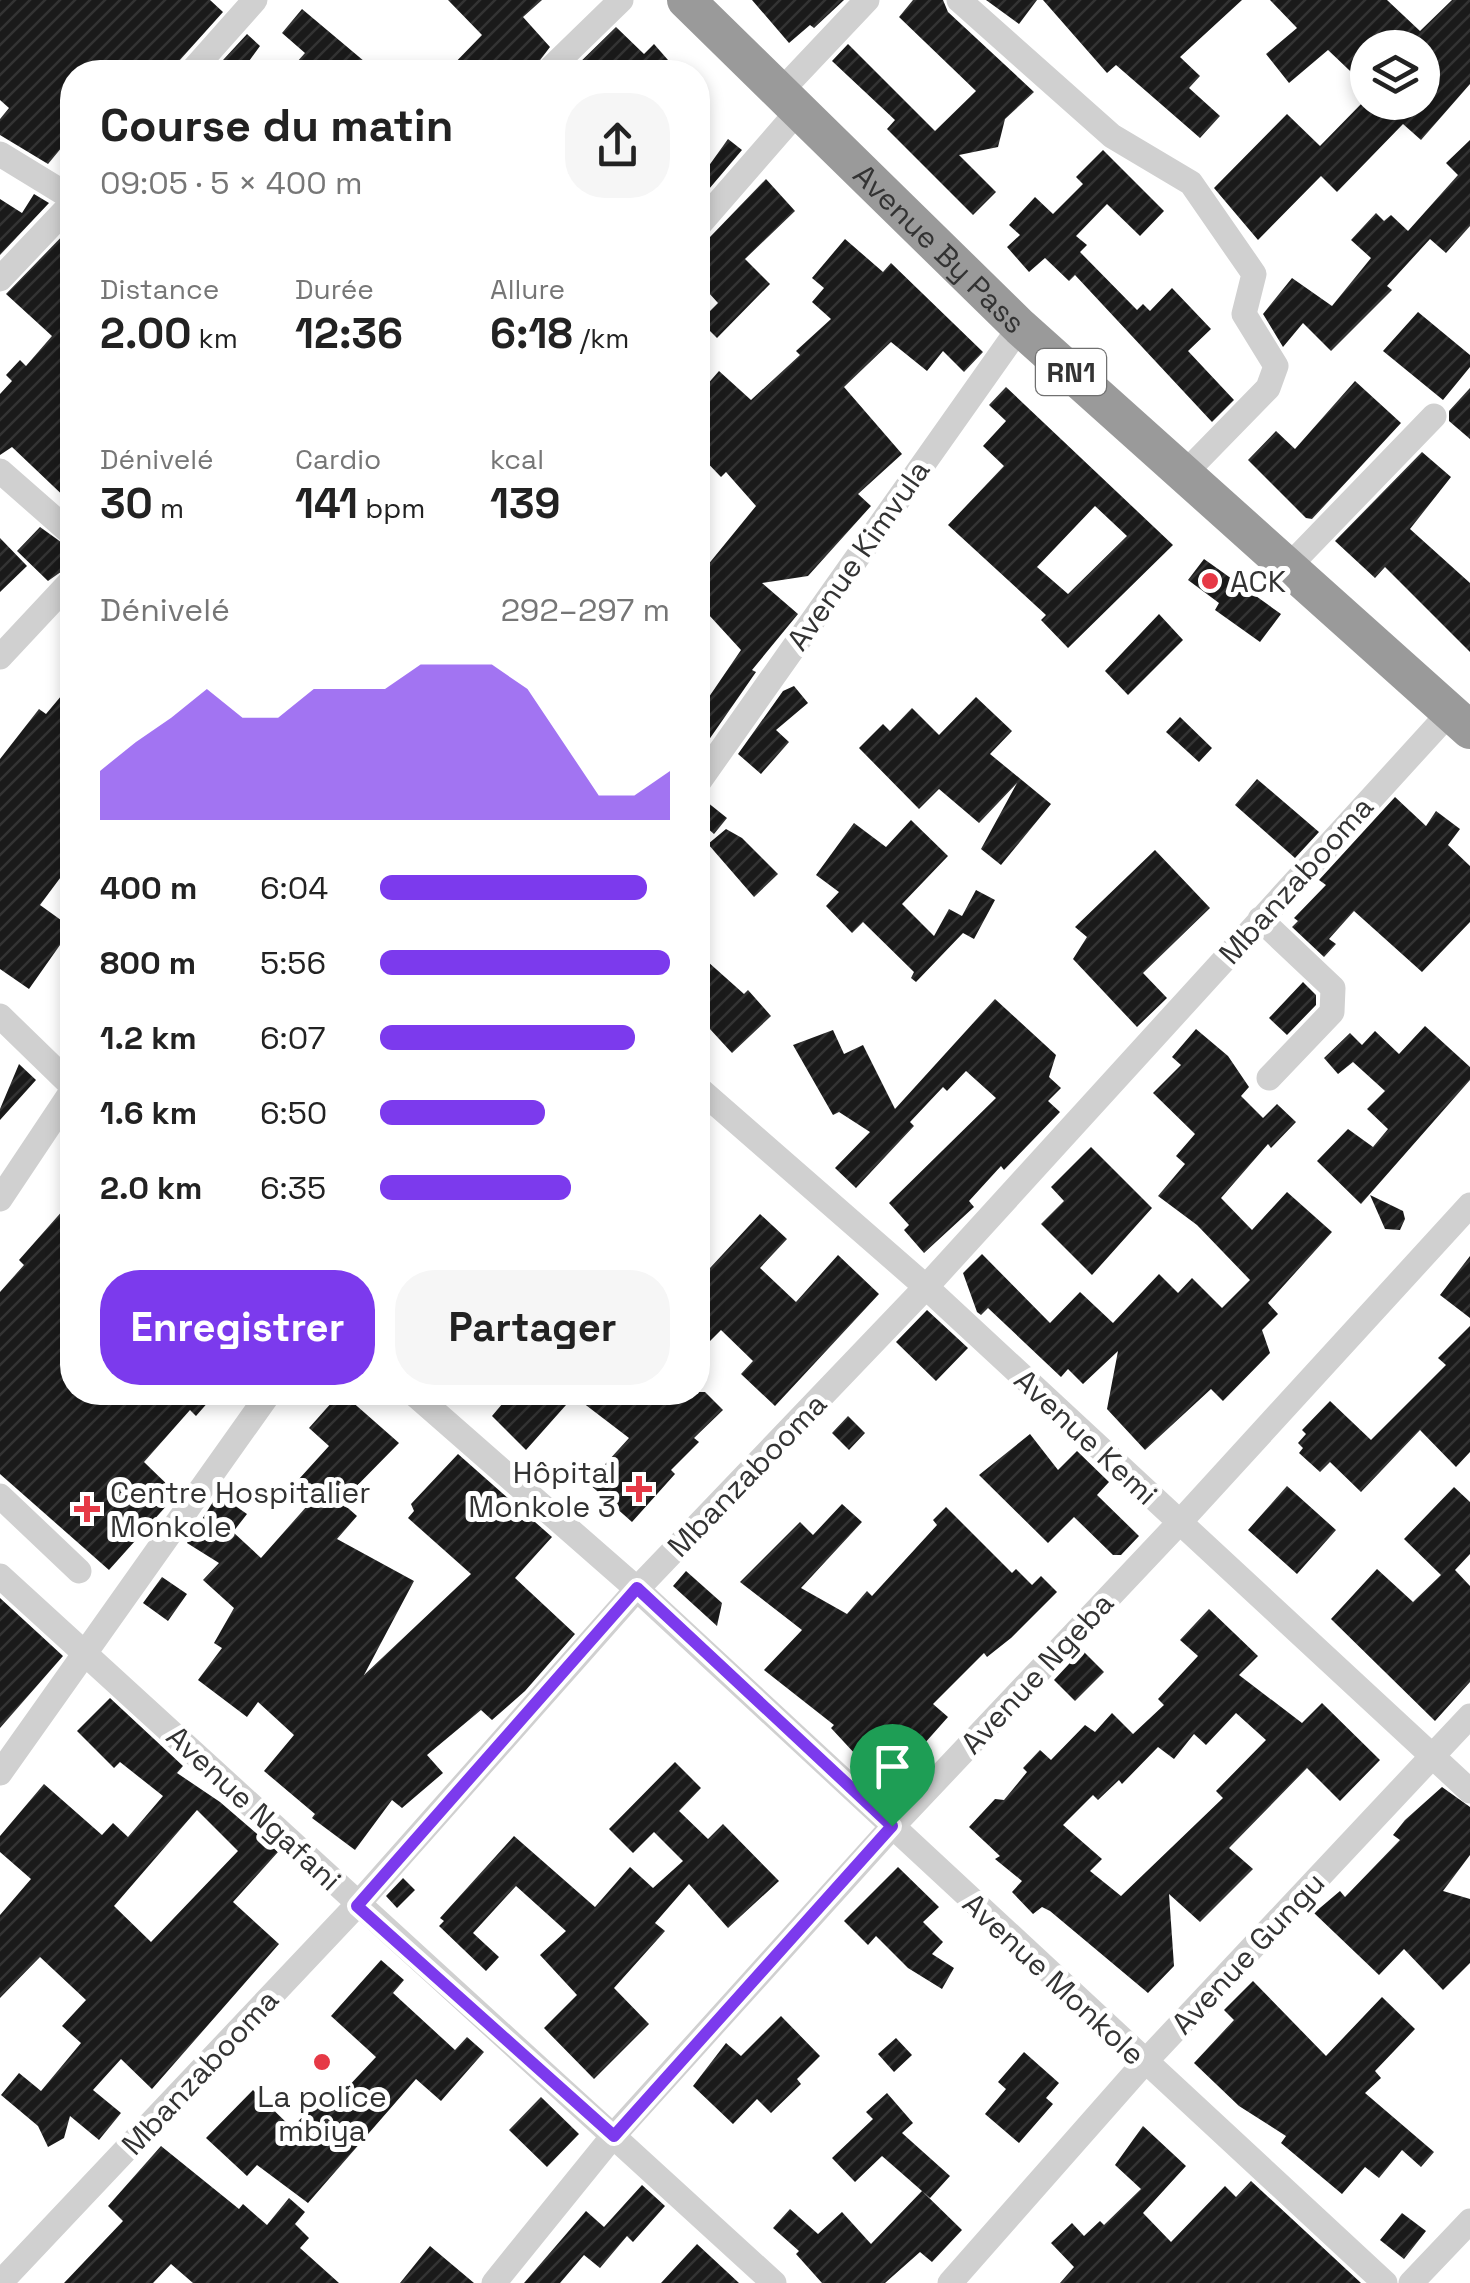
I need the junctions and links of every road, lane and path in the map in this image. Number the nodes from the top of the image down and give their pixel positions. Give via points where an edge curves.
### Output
1 (621, 0) edge
2 (686, 0) edge
3 (867, 0) edge
4 (959, 0) edge
5 (241, 4) edge
6 (200, 60) edge
7 (559, 60) edge
8 (789, 100) junction
9 (0, 154) edge
10 (60, 192) edge
11 (710, 209) edge
12 (60, 213) edge
13 (0, 278) edge
14 (1020, 327) junction
15 (1434, 416) dead end
16 (0, 471) edge
17 (1185, 474) junction
18 (60, 524) edge
19 (1290, 565) junction
20 (60, 593) edge
21 (0, 657) edge
22 (1461, 720) edge
23 (710, 766) edge
24 (1260, 919) junction
25 (0, 1016) edge
26 (60, 1077) edge
27 (1269, 1078) dead end
28 (710, 1098) edge
29 (60, 1107) edge
30 (0, 1199) edge
31 (1470, 1205) edge
32 (926, 1287) junction
33 (261, 1405) edge
34 (427, 1405) edge
35 (0, 1496) edge
36 (1178, 1523) junction
37 (79, 1572) dead end
38 (0, 1576) edge
39 (637, 1588) junction
40 (86, 1651) junction
41 (1470, 1716) edge
42 (1432, 1758) junction
43 (0, 1774) edge
44 (1470, 1791) edge
45 (892, 1826) junction
46 (357, 1906) junction
47 (1144, 2063) junction
48 (614, 2136) junction
49 (1470, 2221) edge
50 (0, 2283) edge
51 (494, 2283) edge
52 (774, 2283) edge
53 (950, 2283) edge
54 (1385, 2283) edge
55 (1411, 2283) edge

1 - 7 street
2 - 8 highway, Avenue By Pass / RN1
3 - 8 street
4 - 17 street via 1112,136 1192,184 1254,274 1244,314 1276,366 1268,388
5 - 6 street
8 - 11 street
8 - 14 highway, Avenue By Pass / RN1
9 - 10 street
12 - 13 street
14 - 17 highway, Avenue By Pass / RN1
14 - 23 street, Avenue Kimvula
15 - 19 street
16 - 18 street
17 - 19 highway, Avenue By Pass / RN1
19 - 22 highway, Avenue By Pass / RN1
20 - 21 street
22 - 24 street, Mbanzabooma
24 - 27 street via 1333,988 1335,1002
24 - 32 street, Mbanzabooma
25 - 26 street
28 - 32 street, Avenue Kemi
29 - 30 street
31 - 36 street, Avenue Ngeba
32 - 36 street, Avenue Kemi
32 - 39 street, Mbanzabooma
33 - 40 street
34 - 39 street, Avenue Monkole
35 - 37 street
36 - 42 street, Avenue Kemi
36 - 45 street, Avenue Ngeba
38 - 40 street, Avenue Ngafani
39 - 45 street, Avenue Monkole
39 - 46 street, Mbanzabooma
40 - 43 street
40 - 46 street, Avenue Ngafani
41 - 42 street, Avenue Gungu
42 - 44 street, Avenue Kemi
42 - 47 street, Avenue Gungu
45 - 47 street, Avenue Monkole
45 - 48 street, Avenue Ngeba
46 - 48 street, Avenue Ngafani
46 - 50 street, Mbanzabooma
47 - 53 street, Avenue Gungu
47 - 54 street, Avenue Monkole
48 - 51 street, Avenue Ngeba
48 - 52 street, Avenue Ngafani
49 - 55 street

